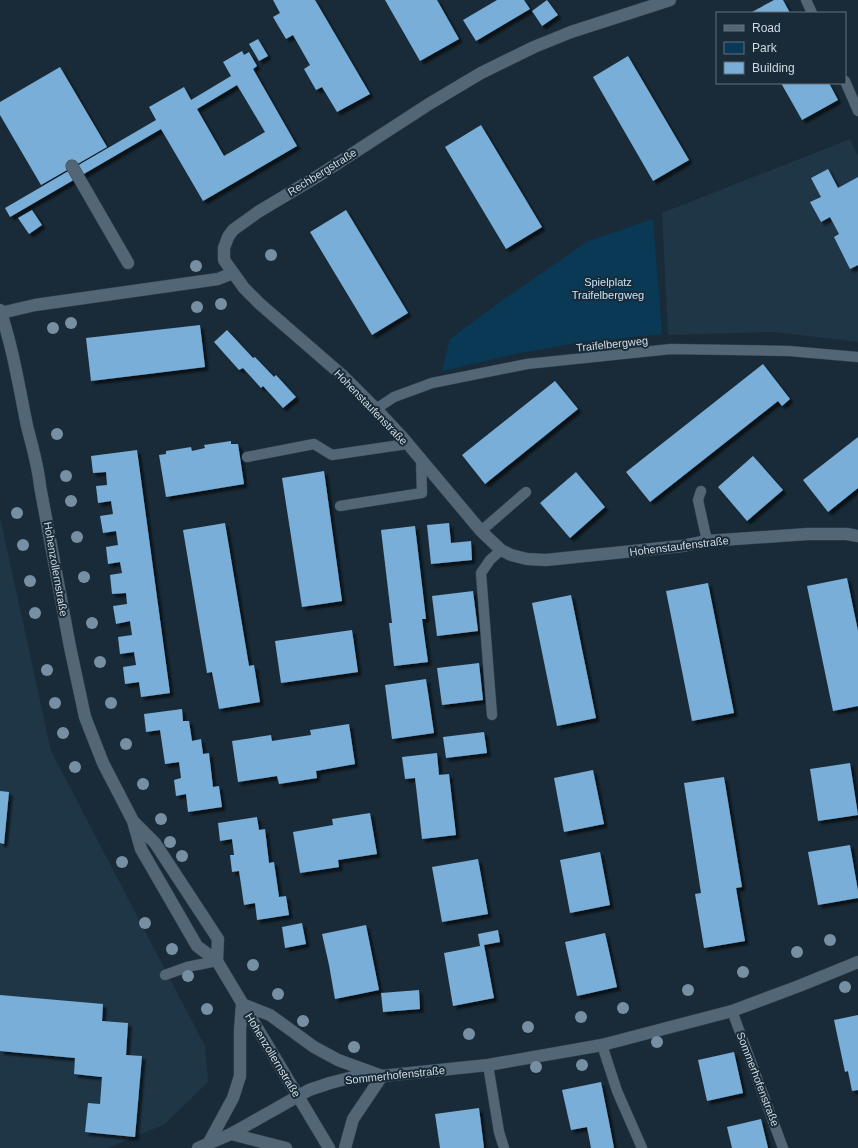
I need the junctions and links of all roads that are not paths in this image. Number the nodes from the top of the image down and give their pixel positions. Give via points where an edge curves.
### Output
1 (670, 0) edge
2 (806, 0) edge
3 (812, 12) edge
4 (846, 84) edge
5 (858, 111) edge
6 (72, 166) dead end
7 (128, 262) dead end
8 (233, 274) junction
9 (0, 311) edge
10 (858, 357) edge
11 (376, 409) junction
12 (407, 444) junction
13 (247, 457) dead end
14 (421, 460) junction
15 (701, 491) dead end
16 (526, 492) dead end
17 (340, 506) dead end
18 (481, 531) junction
19 (858, 536) edge
20 (707, 541) junction
21 (501, 550) junction
22 (492, 715) dead end
23 (133, 821) junction
24 (217, 961) junction
25 (857, 965) edge
26 (165, 975) dead end
27 (242, 1004) junction
28 (732, 1011) junction
29 (602, 1045) junction
30 (488, 1065) junction
31 (382, 1076) junction
32 (298, 1096) junction
33 (231, 1134) junction
34 (203, 1146) edge
35 (286, 1148) edge
36 (329, 1148) edge
37 (345, 1148) edge
38 (504, 1148) edge
39 (642, 1148) edge
40 (783, 1148) edge

1 - 8 street, Rechbergstraße via 534,47 429,104 233,230 224,248 224,260
2 - 3 lane
4 - 5 lane
6 - 7 street
8 - 9 street via 218,279
8 - 11 street, Hohenstaufenstraße via 260,304 343,376
9 - 23 street, Hohenzollernstraße via 16,365 38,468 85,717 103,763
10 - 11 lane, Traifelbergweg via 789,351 671,349 527,364 432,383 394,397
11 - 12 street, Hohenstaufenstraße
12 - 13 lane via 332,455 314,444
12 - 14 street, Hohenstaufenstraße
14 - 17 lane via 422,493
14 - 18 street, Hohenstaufenstraße
15 - 20 lane via 698,500
16 - 18 lane
18 - 21 street, Hohenstaufenstraße
19 - 20 street, Hohenstaufenstraße via 808,534
20 - 21 street, Hohenstaufenstraße via 682,546 546,560 527,559
21 - 22 lane via 490,560 481,574
23 - 24 street, Hohenzollernstraße via 142,849 197,946
23 - 24 street, Hohenzollernstraße via 155,843 218,939
24 - 26 lane via 187,967
24 - 27 street, Hohenzollernstraße
25 - 28 street, Sommerhofenstraße
27 - 31 street via 270,1015 314,1047 338,1060
27 - 32 street, Hohenzollernstraße
27 - 34 street via 240,1076 233,1098
28 - 29 street, Sommerhofenstraße
28 - 40 lane, Sommerhofenstraße
29 - 30 street, Sommerhofenstraße
29 - 39 lane via 617,1091
30 - 31 street, Sommerhofenstraße
30 - 38 lane
31 - 32 street, Sommerhofenstraße via 353,1077 309,1090
31 - 37 street via 353,1119
32 - 33 street, Sommerhofenstraße
32 - 36 street, Hohenzollernstraße
33 - 34 street, Sommerhofenstraße
33 - 35 street

